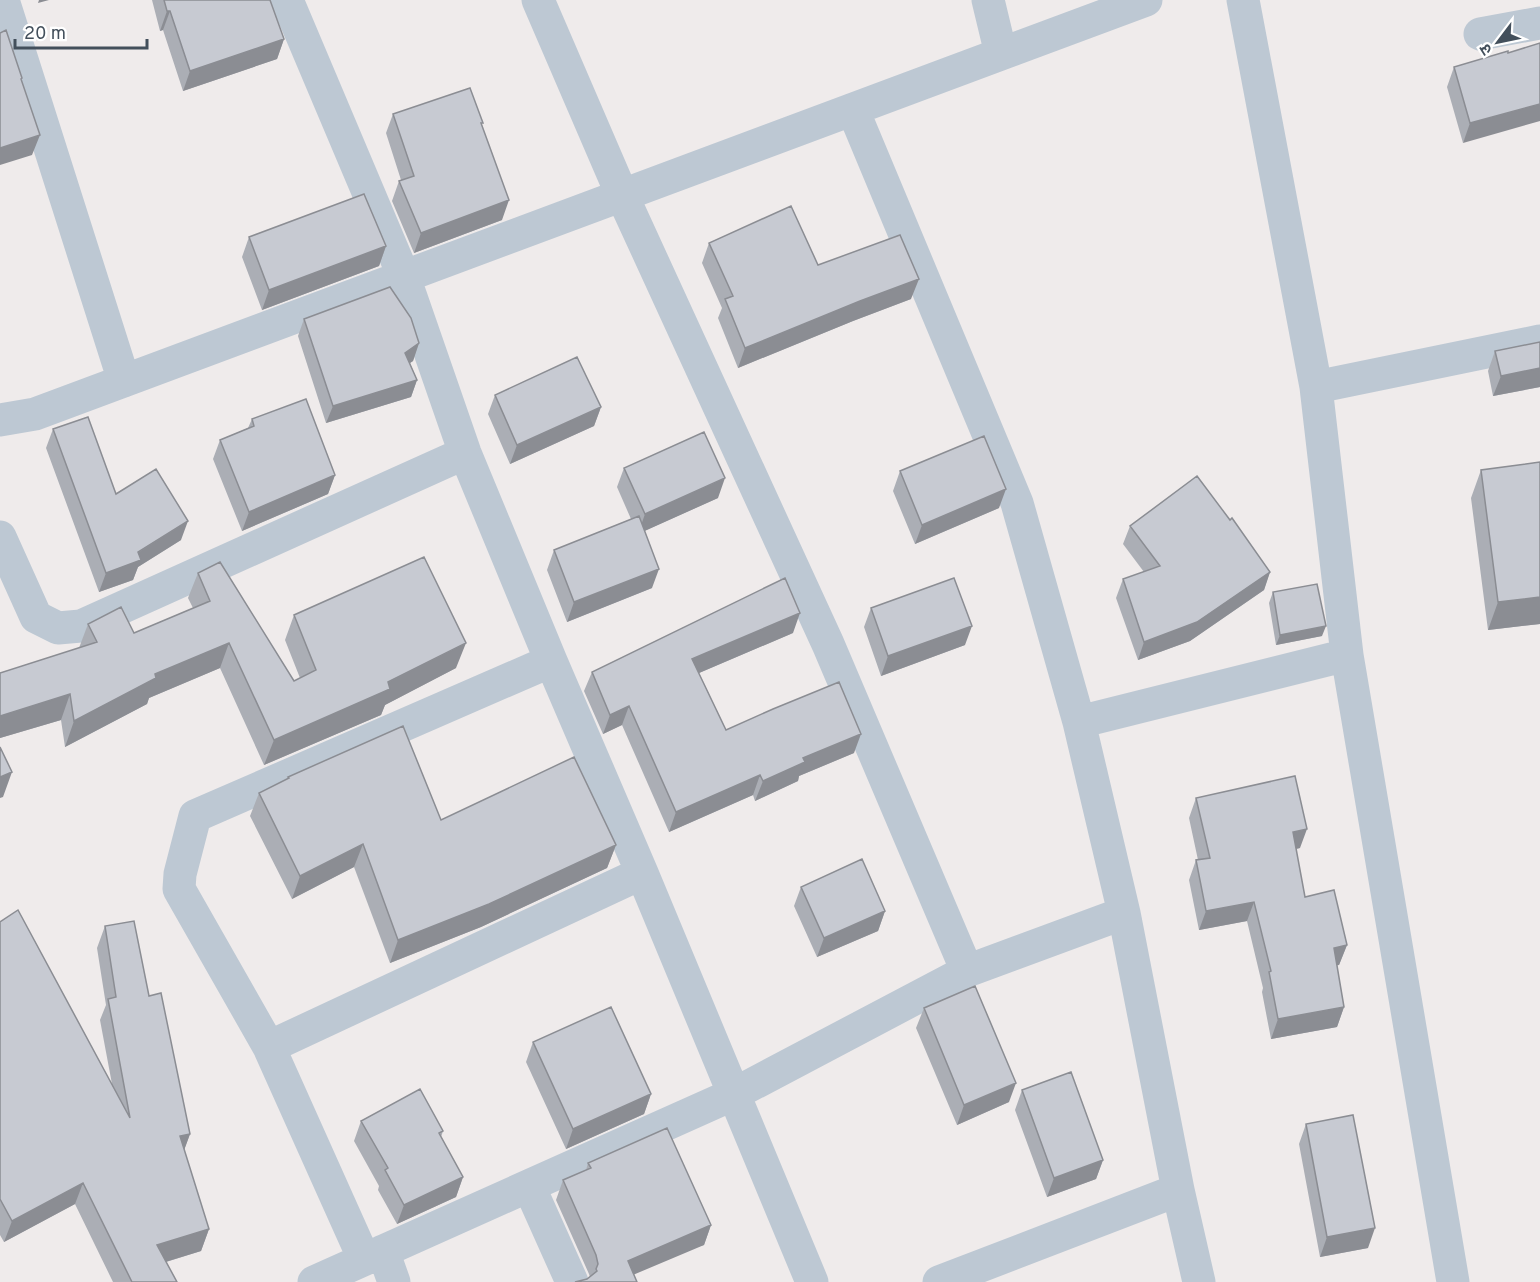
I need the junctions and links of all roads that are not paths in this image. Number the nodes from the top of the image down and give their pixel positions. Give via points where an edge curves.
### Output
1 (3, 0) edge
2 (287, 0) edge
3 (538, 0) edge
4 (988, 0) edge
5 (1146, 0) edge
6 (1243, 0) edge
7 (1540, 23) edge
8 (1480, 34) dead end
9 (1001, 54) junction
10 (853, 110) junction
11 (622, 195) junction
12 (404, 277) junction
13 (1540, 341) edge
14 (123, 381) junction
15 (1316, 387) junction
16 (0, 420) edge
17 (465, 453) junction
18 (0, 537) edge
19 (1347, 655) junction
20 (551, 661) junction
21 (1079, 722) junction
22 (642, 873) junction
23 (1124, 913) junction
24 (967, 971) junction
25 (269, 1047) junction
26 (734, 1094) junction
27 (529, 1186) junction
28 (1178, 1190) junction
29 (373, 1255) junction
30 (314, 1282) edge
31 (394, 1282) edge
32 (572, 1282) edge
33 (812, 1282) edge
34 (939, 1282) edge
35 (1199, 1282) edge
36 (1453, 1282) edge

1 - 14 street
2 - 12 street
3 - 11 street
4 - 9 street
5 - 9 street
6 - 15 street
7 - 8 street
9 - 10 street
10 - 11 street
10 - 21 street via 1017,503
11 - 12 street
11 - 24 street via 828,644
12 - 14 street
12 - 17 street
13 - 15 street
14 - 16 street via 35,414
15 - 19 street
17 - 18 street via 81,626 58,628 36,617
17 - 20 street
19 - 21 street
19 - 36 street
20 - 22 street
20 - 25 street via 195,816 179,889
21 - 23 street
22 - 25 street
22 - 26 street
23 - 24 street
23 - 28 street
24 - 26 street
25 - 29 street
26 - 27 street
26 - 33 street
27 - 29 street
27 - 32 street
28 - 34 street
28 - 35 street
29 - 30 street
29 - 31 street

